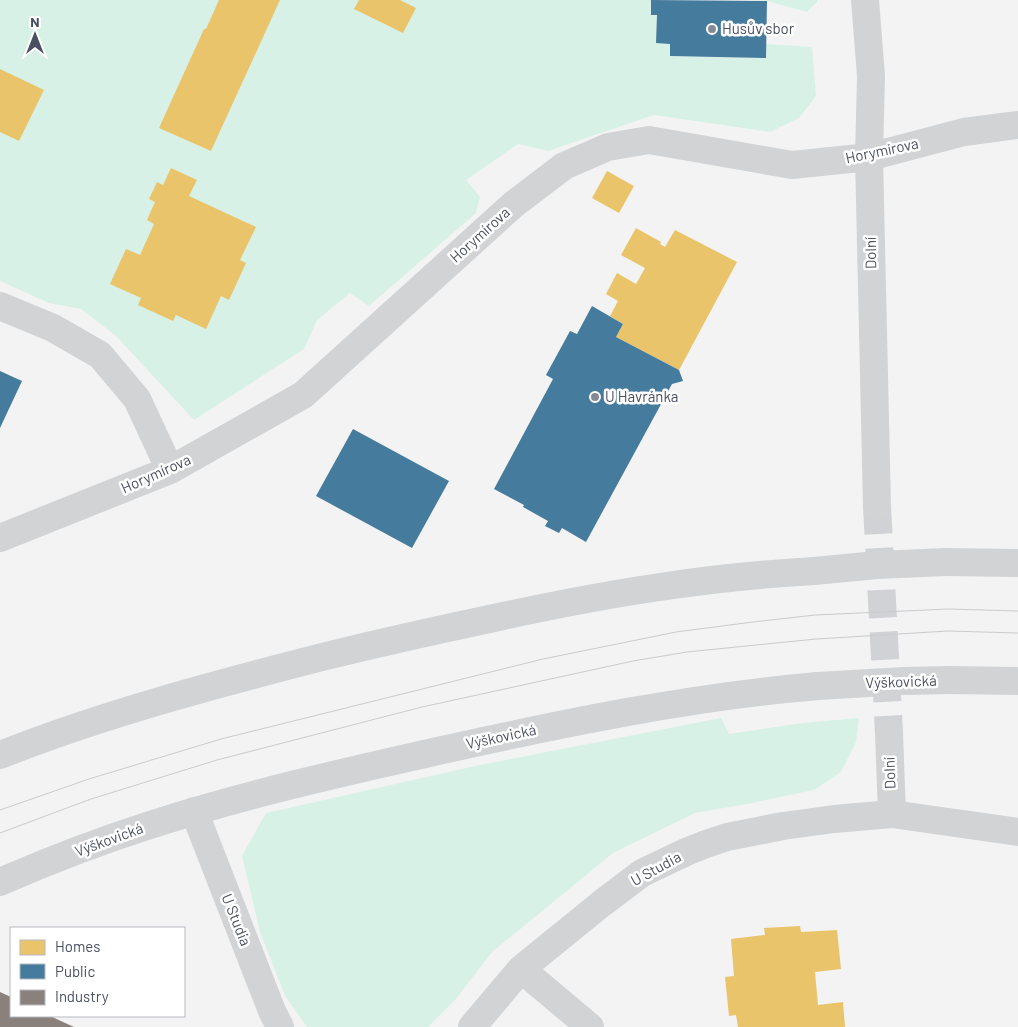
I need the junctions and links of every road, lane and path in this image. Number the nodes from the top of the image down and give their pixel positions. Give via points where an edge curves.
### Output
1 (864, 0) edge
2 (1018, 124) edge
3 (869, 156) junction
4 (0, 306) edge
5 (170, 470) junction
6 (877, 506) tunnel mouth
7 (0, 538) edge
8 (1018, 563) edge
9 (1018, 681) edge
10 (889, 733) tunnel mouth
11 (0, 755) edge
12 (194, 811) junction
13 (892, 814) junction
14 (1018, 832) edge
15 (0, 882) edge
16 (522, 969) junction
17 (280, 1027) edge
18 (472, 1027) edge
19 (590, 1027) edge

1 - 3 street, Dolní via 871,76
2 - 3 street, Horymírova via 964,132
3 - 5 street, Horymírova via 792,165 649,140 608,147 564,166 514,204 303,395
3 - 6 street, Dolní
4 - 5 street via 53,328 100,355 137,399
5 - 7 street, Horymírova
8 - 11 street, bridge via 946,562 736,577 568,603 370,645 226,682 81,725
9 - 12 street, Výškovická, bridge via 949,680 818,686 698,700 568,723 337,774
10 - 13 street, Dolní
12 - 15 street, Výškovická via 91,846
12 - 17 street, U Studia
13 - 14 street, U Studia
13 - 16 street, U Studia via 783,826 727,837 686,852 642,873
16 - 18 street, U Studia
16 - 19 street

